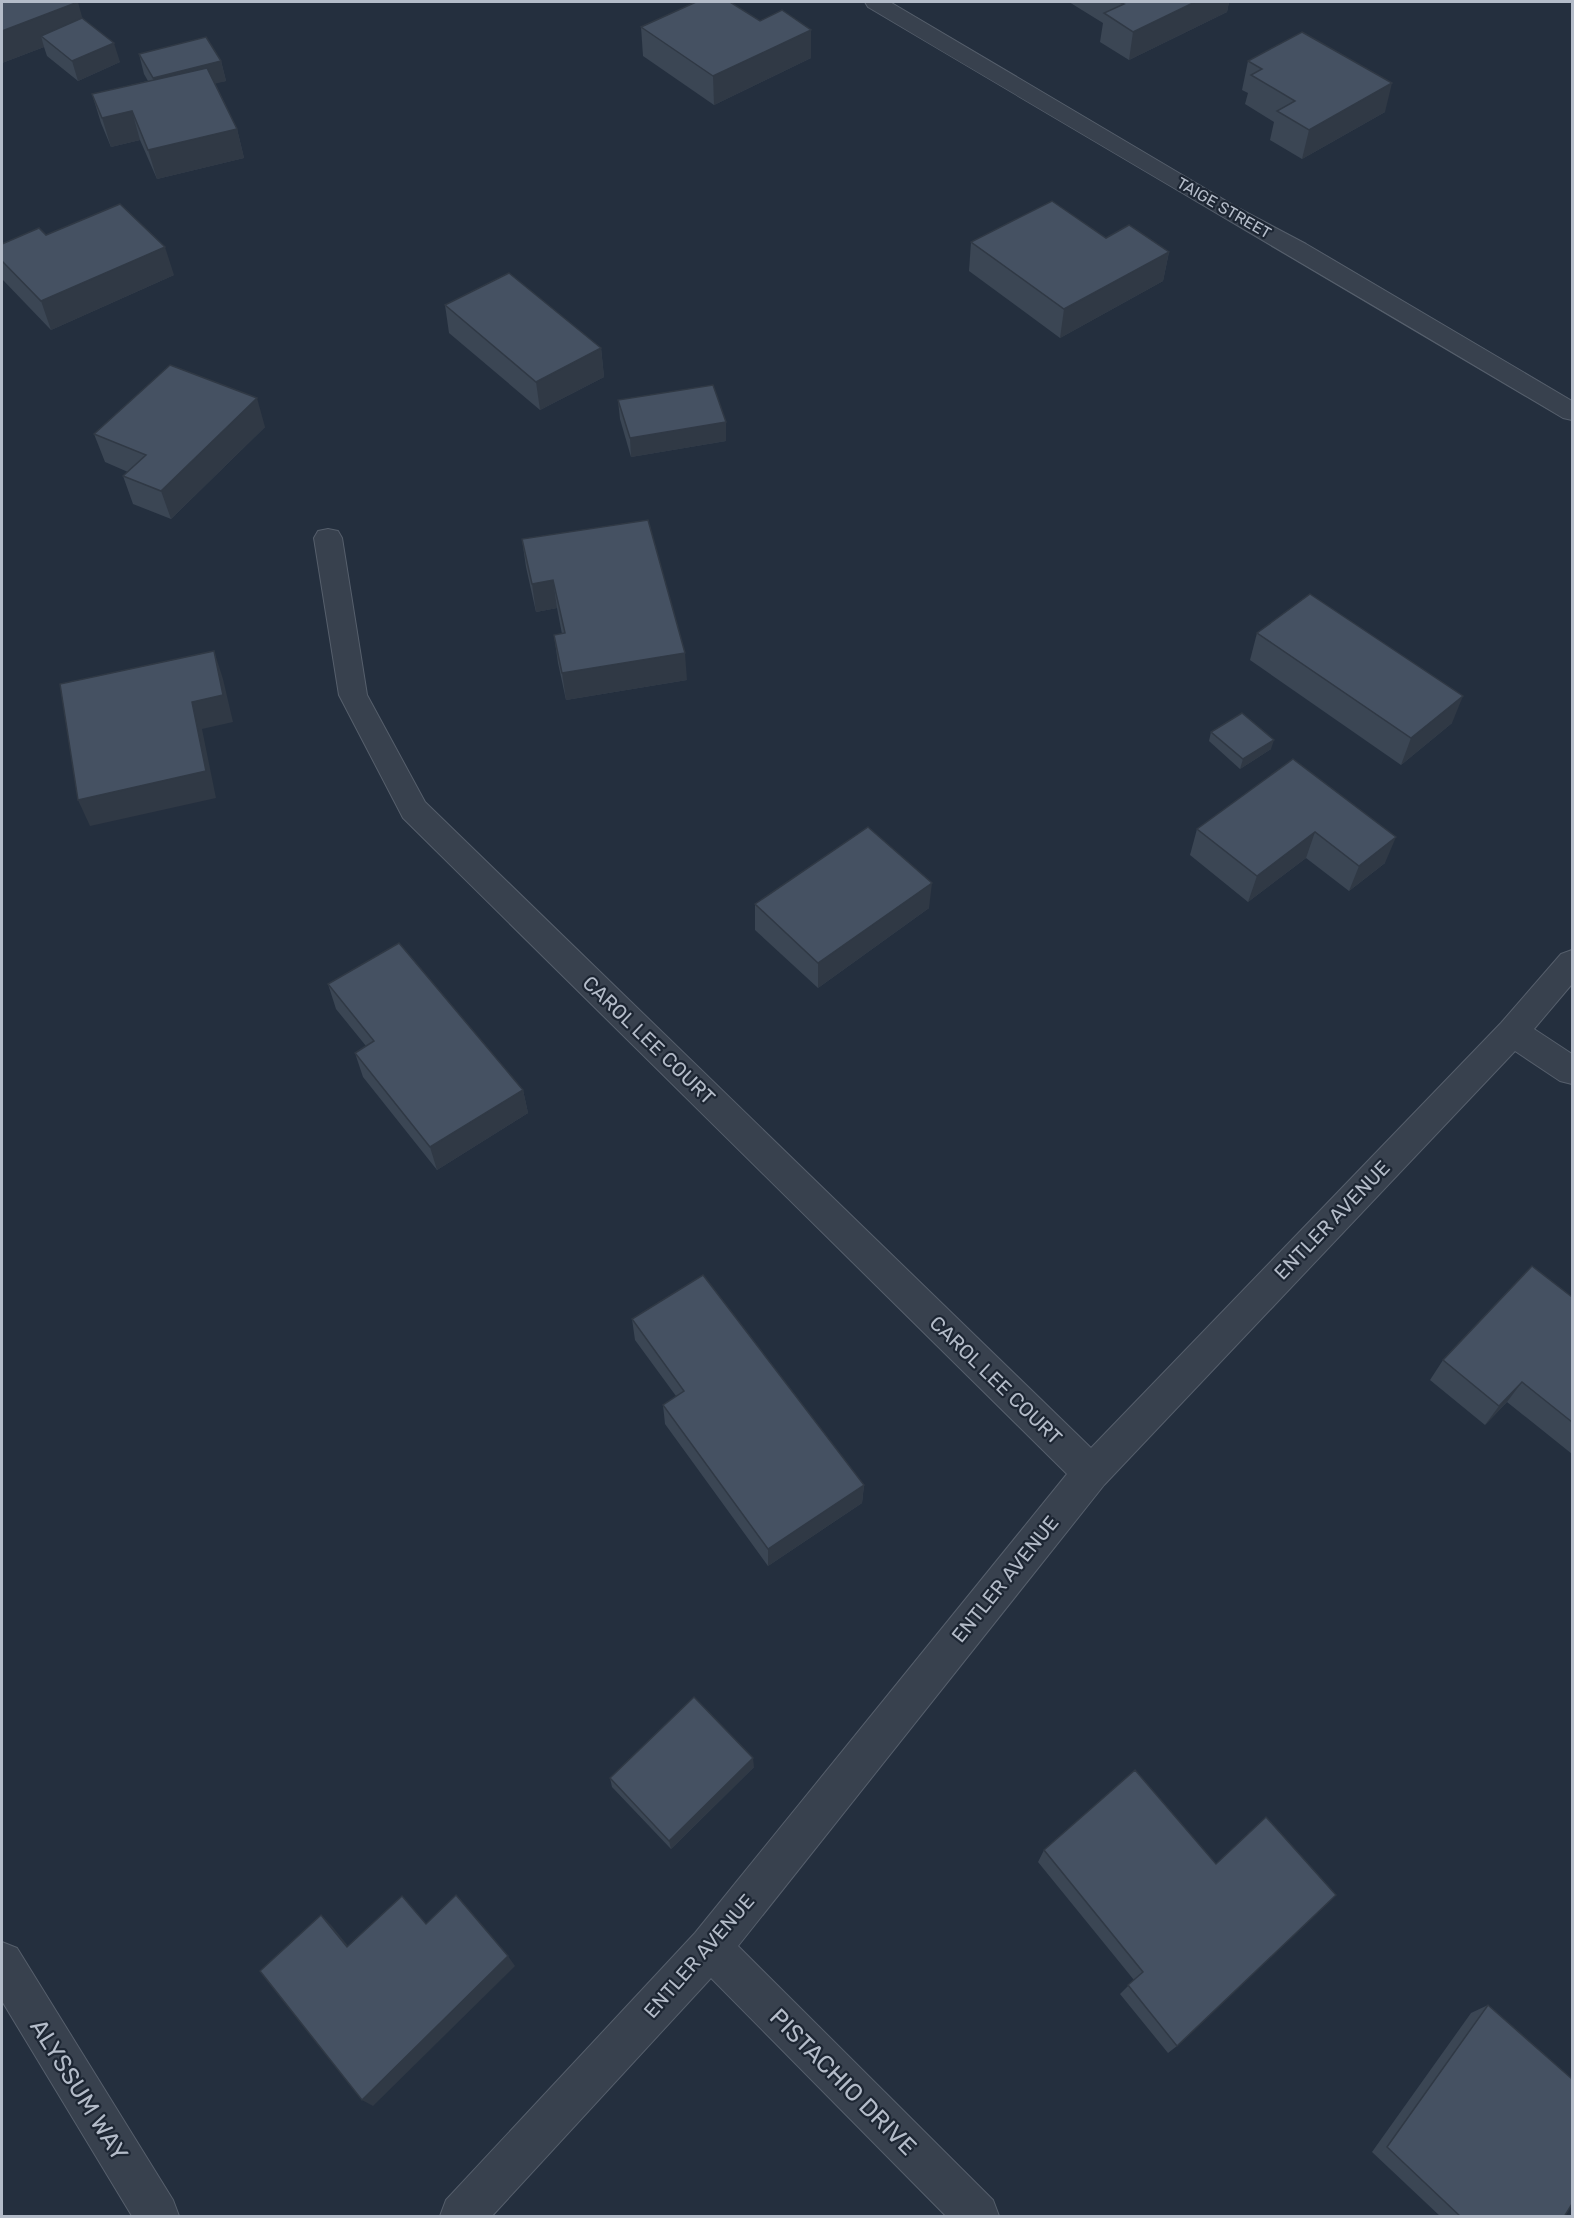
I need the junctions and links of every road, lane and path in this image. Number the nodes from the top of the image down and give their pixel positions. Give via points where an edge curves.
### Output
1 (876, 2) edge
2 (1572, 412) edge
3 (328, 538) dead end
4 (1572, 963) edge
5 (1512, 1032) junction
6 (1572, 1071) edge
7 (1091, 1473) junction
8 (710, 1948) junction
9 (2, 1964) edge
10 (157, 2217) edge
11 (462, 2217) edge
12 (977, 2217) edge

1 - 2 street, TAIGE STREET
3 - 7 street, CAROL LEE COURT via 353,695 414,810
4 - 5 street, ENTLER AVENUE
5 - 6 street
5 - 7 street, ENTLER AVENUE
7 - 8 street, ENTLER AVENUE
8 - 11 street, ENTLER AVENUE
8 - 12 street, PISTACHIO DRIVE
9 - 10 street, ALYSSUM WAY

